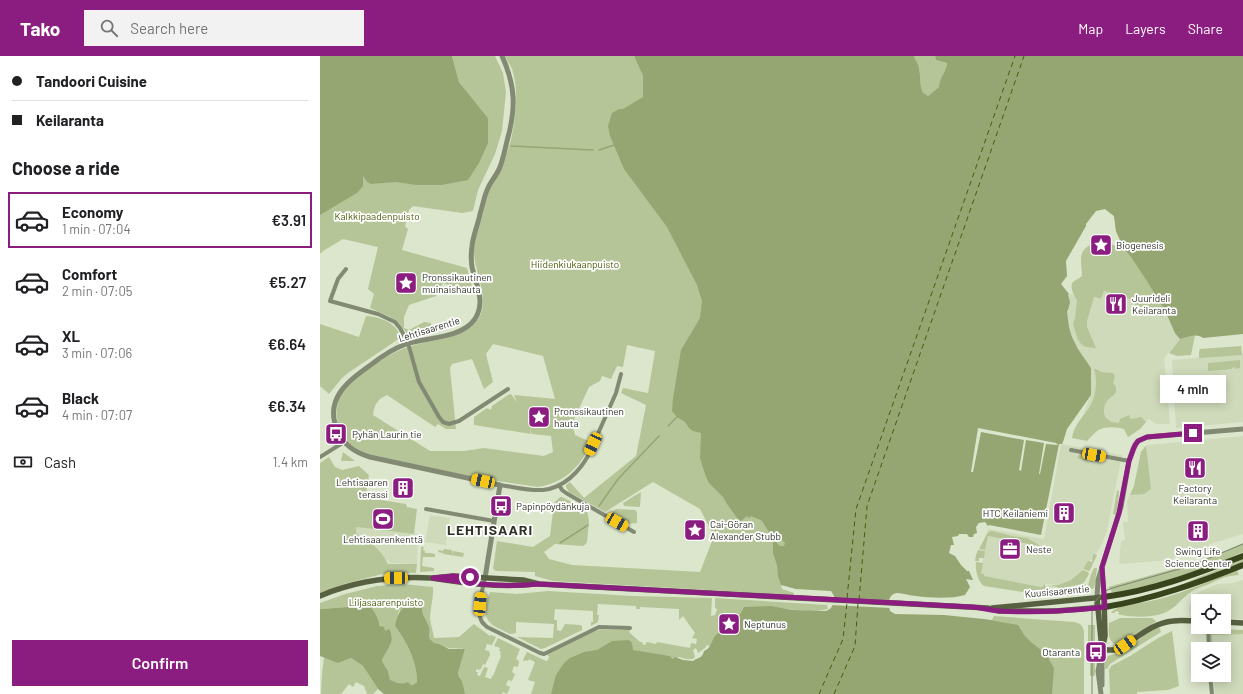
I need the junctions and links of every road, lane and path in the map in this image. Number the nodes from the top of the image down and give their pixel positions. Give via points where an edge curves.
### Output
1 (502, 56) edge
2 (346, 270) dead end
3 (408, 344) junction
4 (621, 374) dead end
5 (508, 389) dead end
6 (1243, 429) edge
7 (344, 442) junction
8 (1071, 450) dead end
9 (320, 457) edge
10 (1129, 461) junction
11 (500, 485) junction
12 (559, 485) junction
13 (426, 509) dead end
14 (494, 521) junction
15 (634, 532) dead end
16 (1243, 556) edge
17 (1243, 565) edge
18 (484, 581) junction
19 (320, 596) edge
20 (1101, 598) junction
21 (1101, 607) junction
22 (988, 608) junction
23 (1191, 621) edge
24 (1231, 622) edge
25 (1243, 623) edge
26 (630, 628) dead end
27 (1102, 647) junction
28 (1211, 682) edge
29 (1101, 694) edge
30 (1212, 694) edge

1 - 3 street, Lehtisaarentie via 513,87 513,113 503,157 488,187 472,241 472,262 480,294 480,308 474,321 458,332
2 - 3 street via 338,279 330,300 388,318 400,328
3 - 5 street via 419,382 444,422 449,424 460,421
3 - 7 street, Lehtisaarentie via 383,356 341,389 336,401 334,418
4 - 12 street via 616,393 584,463
6 - 10 street via 1147,437 1138,441
7 - 9 street
7 - 11 street, Lehtisaarentie via 359,454
8 - 10 street
10 - 20 street via 1120,506 1102,567
11 - 12 street via 536,490
11 - 14 street
12 - 15 street via 561,489
13 - 14 street
14 - 18 street
16 - 20 main road, Kuusisaarentie via 1170,583
17 - 21 main road, Kuusisaarentie via 1175,590 1132,602
18 - 19 main road, Kuusisaarentie via 387,578 349,586
18 - 22 main road, Kuusisaarentie via 524,580 539,584
18 - 26 street via 479,614 483,624 540,653 544,654 599,627
20 - 21 main road
20 - 22 main road, Kuusisaarentie
21 - 22 main road, Kuusisaarentie via 1056,611 999,611
21 - 27 main road via 1105,641
23 - 27 main road via 1166,622 1147,630 1115,650
24 - 25 main road
27 - 29 street
28 - 30 street

